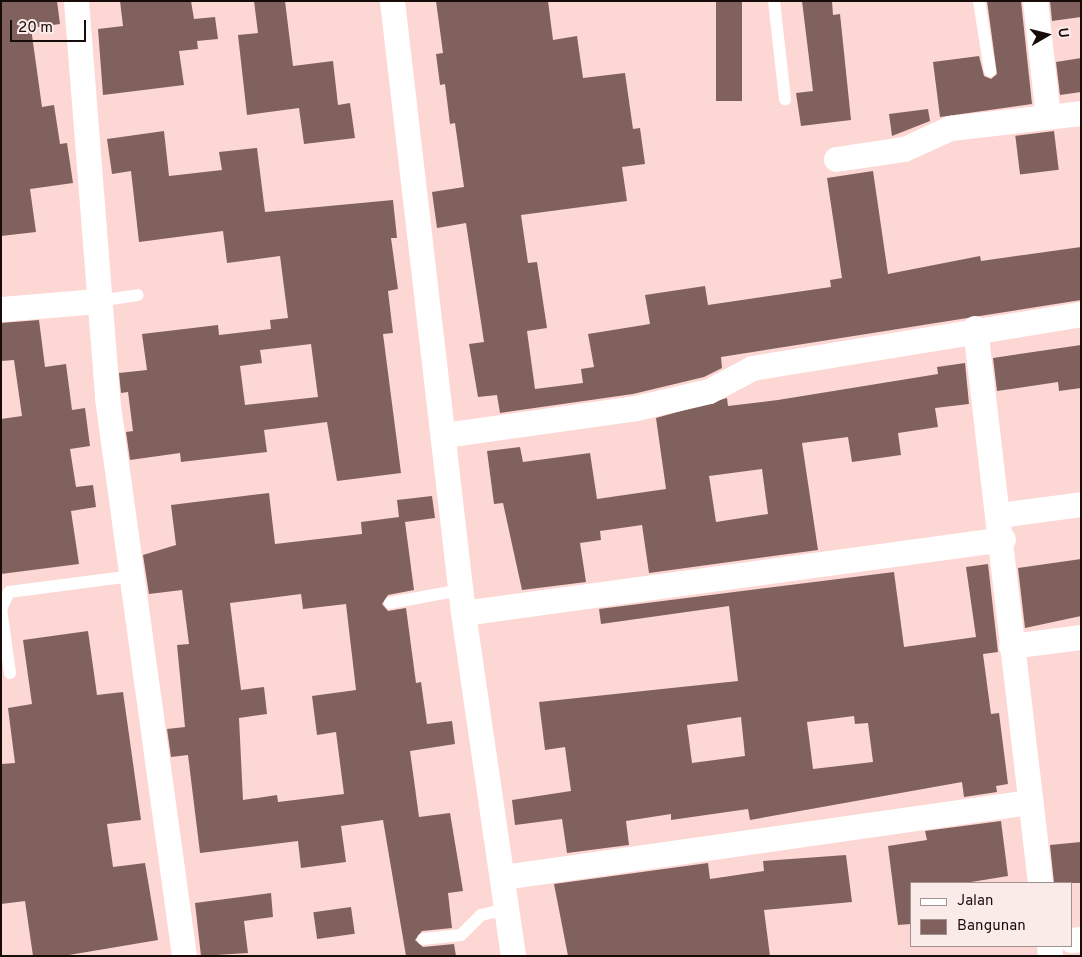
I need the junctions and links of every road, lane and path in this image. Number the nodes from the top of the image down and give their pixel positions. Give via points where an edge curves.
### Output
1 (76, 1) edge
2 (392, 1) edge
3 (774, 1) edge
4 (979, 1) edge
5 (1035, 1) edge
6 (990, 71) dead end
7 (785, 99) dead end
8 (1081, 113) edge
9 (1048, 116) junction
10 (836, 159) dead end
11 (138, 295) dead end
12 (98, 301) junction
13 (1, 309) edge
14 (1081, 314) edge
15 (975, 328) junction
16 (444, 435) junction
17 (1081, 504) edge
18 (1001, 527) junction
19 (133, 576) junction
20 (461, 601) junction
21 (390, 603) dead end
22 (1081, 637) edge
23 (1011, 646) junction
24 (10, 673) dead end
25 (1029, 802) junction
26 (503, 877) junction
27 (1040, 882) edge
28 (507, 909) junction
29 (423, 940) dead end
30 (184, 956) edge
31 (513, 956) edge

1 - 12 street
2 - 16 street
3 - 7 lane
4 - 6 lane
5 - 9 street
8 - 9 street
9 - 10 street via 950,128 904,149
11 - 12 lane
12 - 13 street
12 - 19 street
14 - 15 street
15 - 16 street via 752,368 709,391 636,408
15 - 18 street
16 - 20 street
17 - 18 street
18 - 20 street
18 - 23 street
19 - 24 lane via 9,592 1,610
19 - 30 street
20 - 21 lane
20 - 26 street
22 - 23 street
23 - 25 street
25 - 26 street
25 - 27 street
26 - 28 street
28 - 29 lane via 482,915 462,934
28 - 31 street

